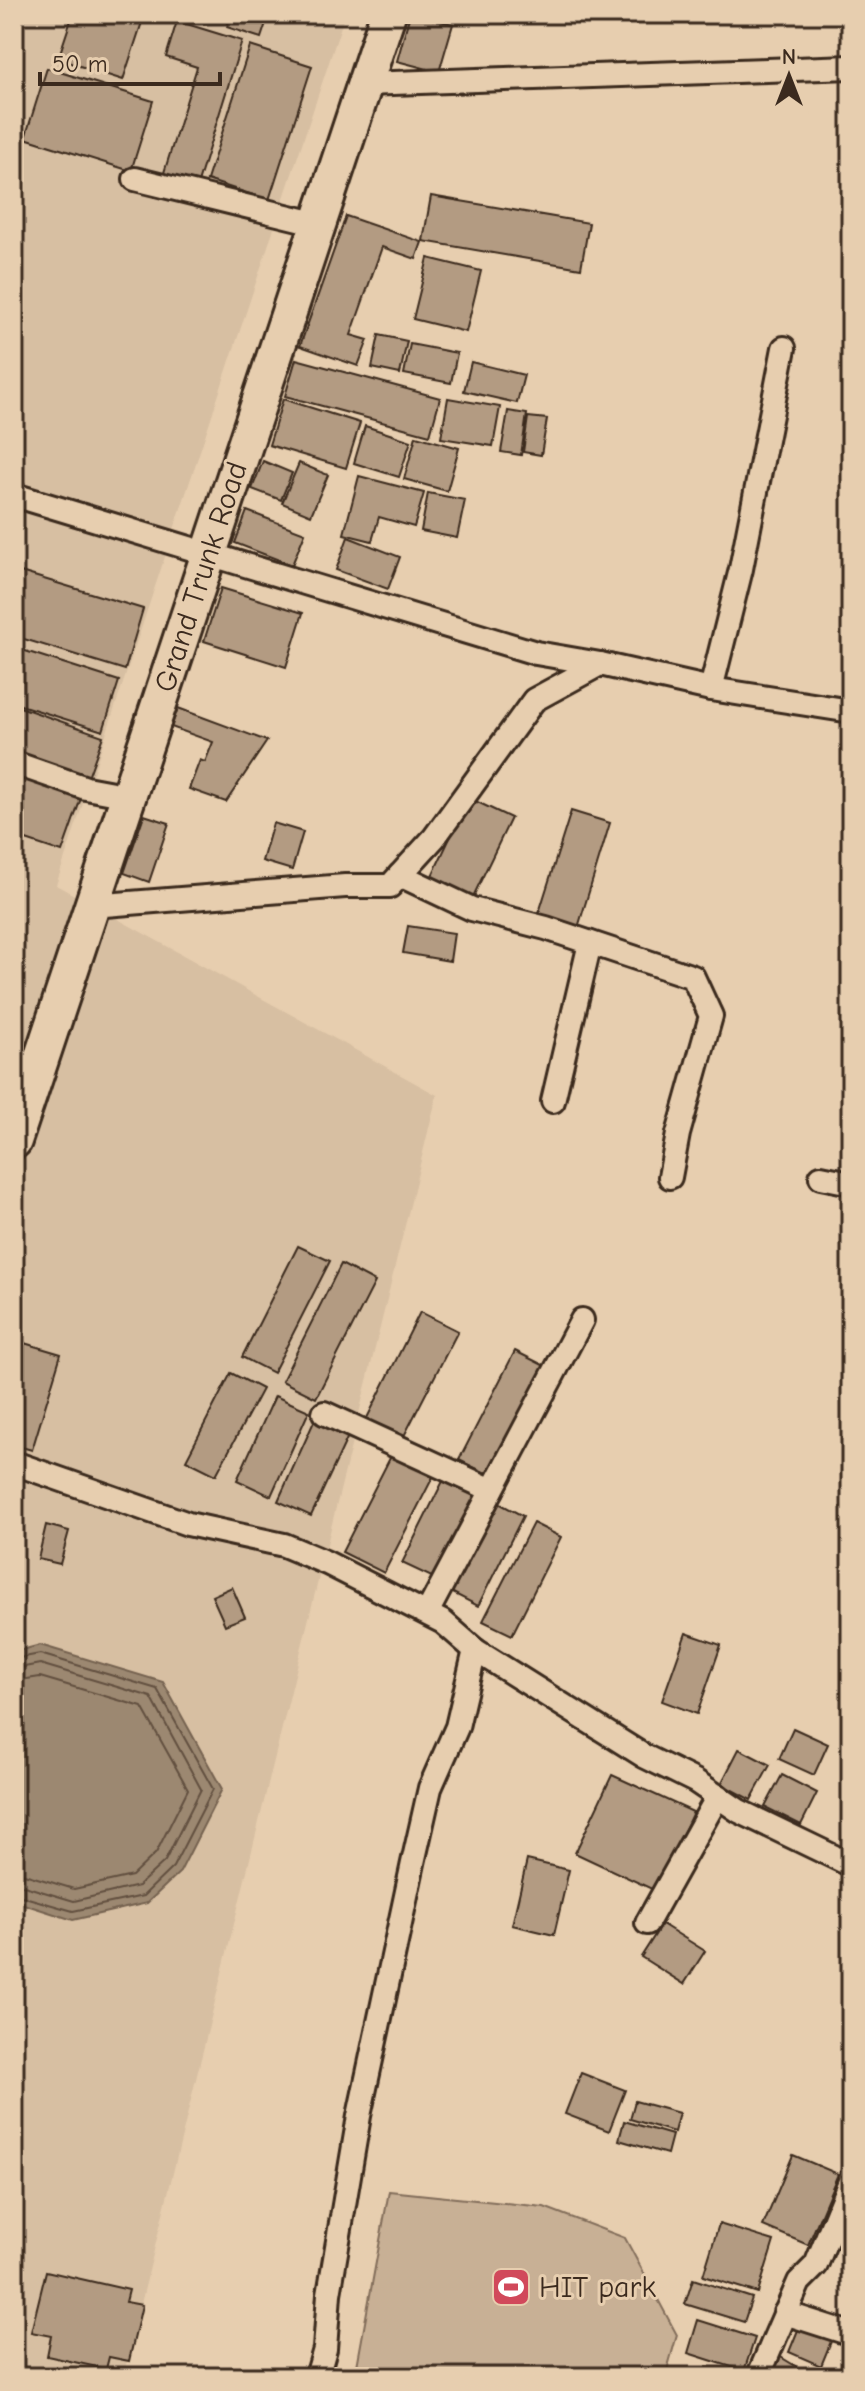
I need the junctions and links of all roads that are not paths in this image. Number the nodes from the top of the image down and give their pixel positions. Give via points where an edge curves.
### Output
1 (388, 14) edge
2 (851, 67) edge
3 (365, 84) junction
4 (135, 179) dead end
5 (319, 224) junction
6 (784, 348) dead end
7 (14, 495) edge
8 (209, 553) junction
9 (600, 664) junction
10 (711, 689) junction
11 (851, 711) edge
12 (14, 763) edge
13 (129, 796) junction
14 (400, 875) junction
15 (92, 906) junction
16 (590, 943) junction
17 (553, 1101) dead end
18 (14, 1141) edge
19 (670, 1177) dead end
20 (821, 1177) dead end
21 (851, 1183) edge
22 (582, 1320) dead end
23 (324, 1413) dead end
24 (14, 1463) edge
25 (492, 1490) junction
26 (427, 1613) junction
27 (475, 1650) junction
28 (718, 1796) junction
29 (851, 1865) edge
30 (647, 1923) dead end
31 (851, 2179) edge
32 (785, 2313) junction
33 (851, 2334) edge
34 (317, 2377) edge
35 (758, 2377) edge

1 - 3 main road, Grand Trunk Road
2 - 3 street
3 - 5 main road, Grand Trunk Road
4 - 5 street
5 - 8 main road, Grand Trunk Road
6 - 10 street via 741,569
7 - 8 street
8 - 9 street via 536,653
8 - 13 main road, Grand Trunk Road
9 - 10 street
9 - 14 street via 534,700 434,838
10 - 11 street
12 - 13 street via 86,788
13 - 15 main road, Grand Trunk Road
14 - 15 street via 390,886
14 - 16 street via 472,909
15 - 18 main road, Grand Trunk Road
16 - 17 street
16 - 19 street via 693,977 711,1016
20 - 21 street
22 - 25 street
23 - 25 street
24 - 26 street via 188,1524 284,1545
25 - 26 street
26 - 27 street
27 - 28 street via 582,1720
27 - 34 street via 457,1727 430,1788 413,1863 359,2116
28 - 29 street
28 - 30 street
31 - 32 street via 816,2265 799,2282
32 - 33 street
32 - 35 street

